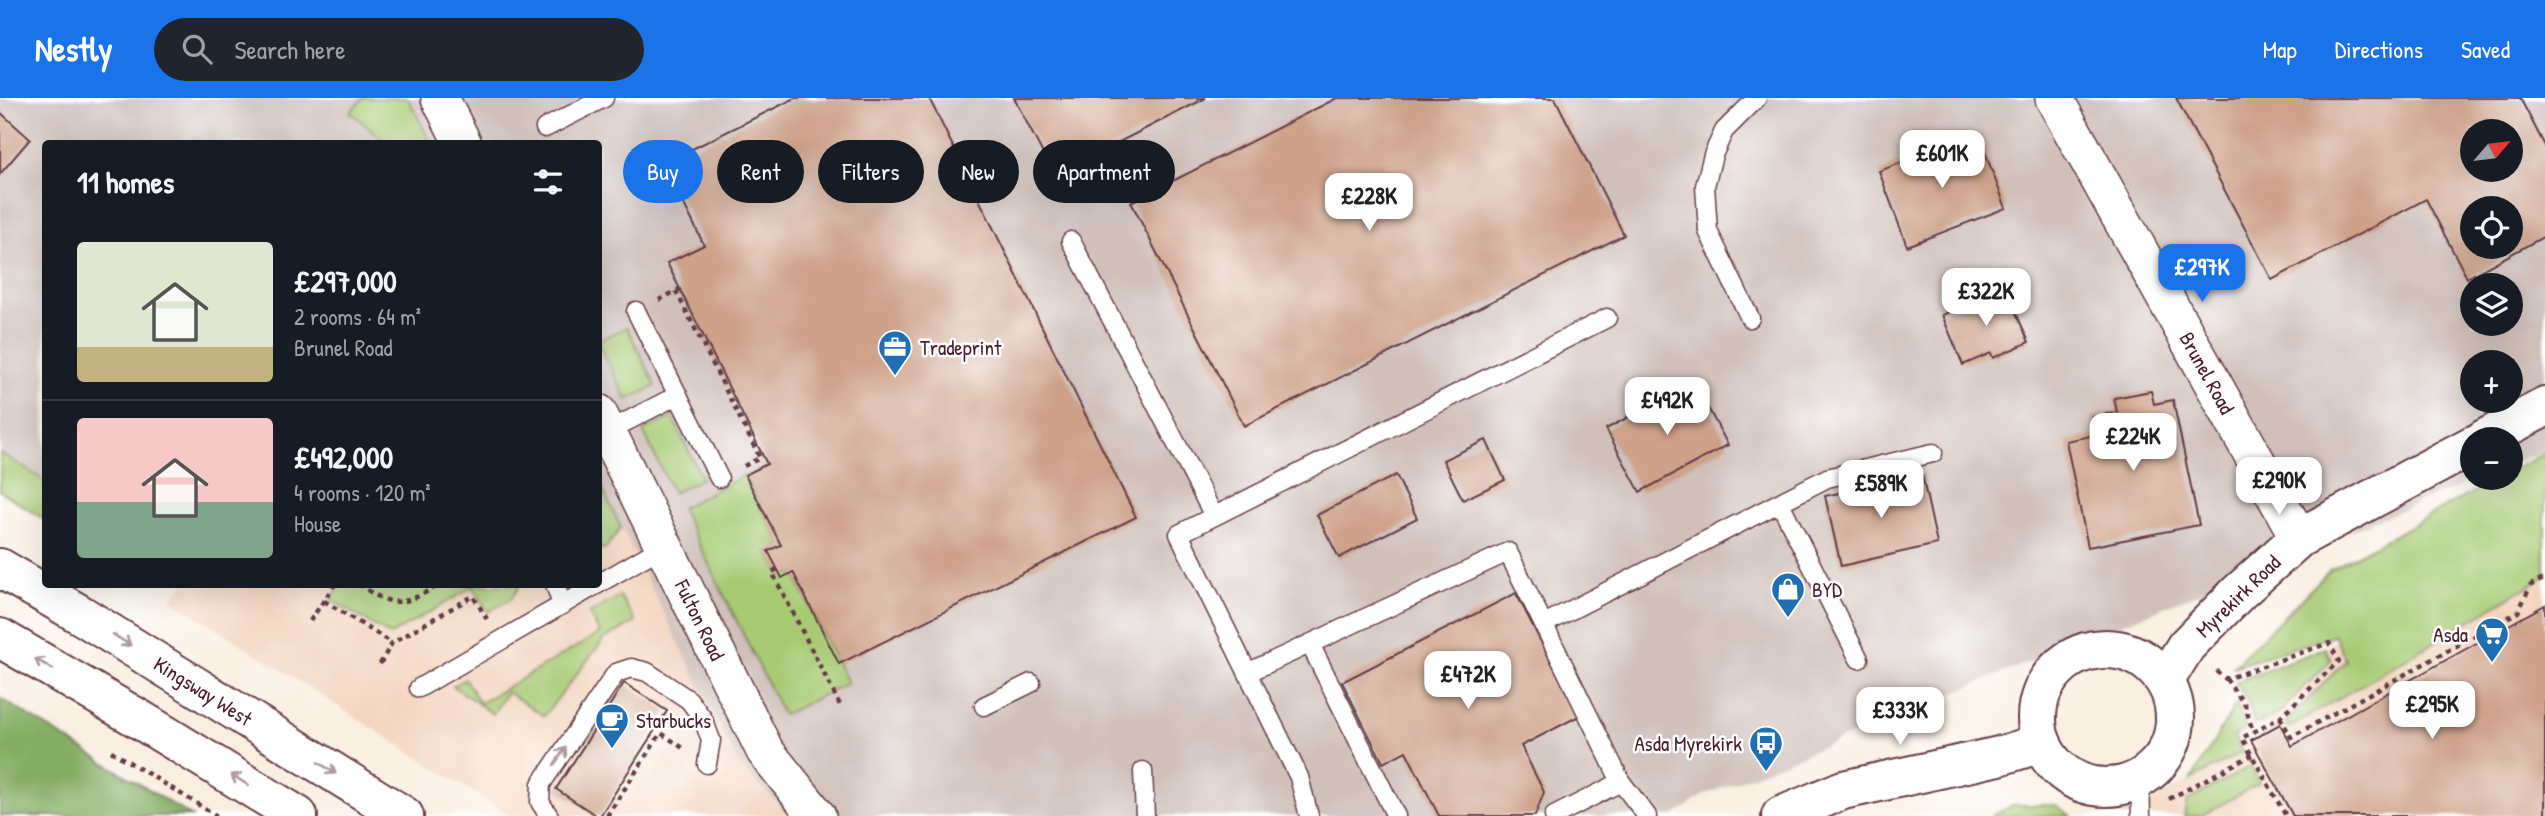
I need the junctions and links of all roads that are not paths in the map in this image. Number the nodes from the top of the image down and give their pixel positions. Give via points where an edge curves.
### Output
1 (440, 98) edge
2 (604, 98) edge
3 (1757, 98) edge
4 (2054, 98) edge
5 (545, 128) dead end
6 (461, 140) edge
7 (1071, 241) dead end
8 (636, 311) dead end
9 (1607, 318) dead end
10 (1750, 318) dead end
11 (678, 395) junction
12 (2545, 407) edge
13 (603, 422) edge
14 (2507, 427) edge
15 (2460, 452) edge
16 (1933, 453) dead end
17 (719, 478) road end
18 (1780, 503) junction
19 (1214, 516) junction
20 (2299, 538) junction
21 (664, 546) junction
22 (0, 568) edge
23 (602, 582) edge
24 (556, 588) edge
25 (591, 588) edge
26 (562, 605) junction
27 (1544, 624) junction
28 (0, 638) edge
29 (1310, 644) junction
30 (1859, 659) dead end
31 (1249, 672) junction
32 (2165, 680) junction
33 (1031, 683) dead end
34 (419, 688) dead end
35 (984, 706) dead end
36 (2042, 743) junction
37 (707, 764) dead end
38 (1143, 771) dead end
39 (1621, 782) junction
40 (2140, 803) edge
41 (298, 816) edge
42 (404, 816) edge
43 (549, 816) edge
44 (817, 816) edge
45 (1145, 816) edge
46 (1309, 816) edge
47 (1396, 816) edge
48 (1554, 816) edge
49 (1647, 816) edge
50 (1781, 816) edge

1 - 6 street
2 - 5 lane
3 - 10 lane via 1724,131 1705,186 1708,231
4 - 20 street, Brunel Road
7 - 19 lane
8 - 11 lane
9 - 19 lane
11 - 13 lane
11 - 17 lane
12 - 14 main road
13 - 21 street, Fulton Road
15 - 20 main road, Myrekirk Road
16 - 18 lane via 1827,478
18 - 27 lane
18 - 30 lane
19 - 31 lane via 1179,534
20 - 32 main road, Myrekirk Road via 2186,646
21 - 23 lane
21 - 44 street, Fulton Road via 765,751
22 -> 42 main road, Kingsway West
24 - 26 lane
25 - 26 lane
26 - 34 lane
27 - 29 lane via 1508,552
27 - 39 lane
41 -> 28 main road
29 - 31 lane
29 - 47 lane
31 - 46 lane via 1299,777
32 - 36 main road via 2147,662 2123,650 2098,649 2073,657 2057,668 2038,704
32 - 40 main road via 2174,701 2176,724 2170,746
33 - 35 lane
36 - 40 main road via 2054,763 2072,778 2094,786 2118,786
36 - 50 main road via 1843,790
43 -> 37 lane via 540,802 541,784 616,673 631,668 647,672 689,700 711,740
38 - 45 lane
39 - 48 lane
39 - 49 lane

